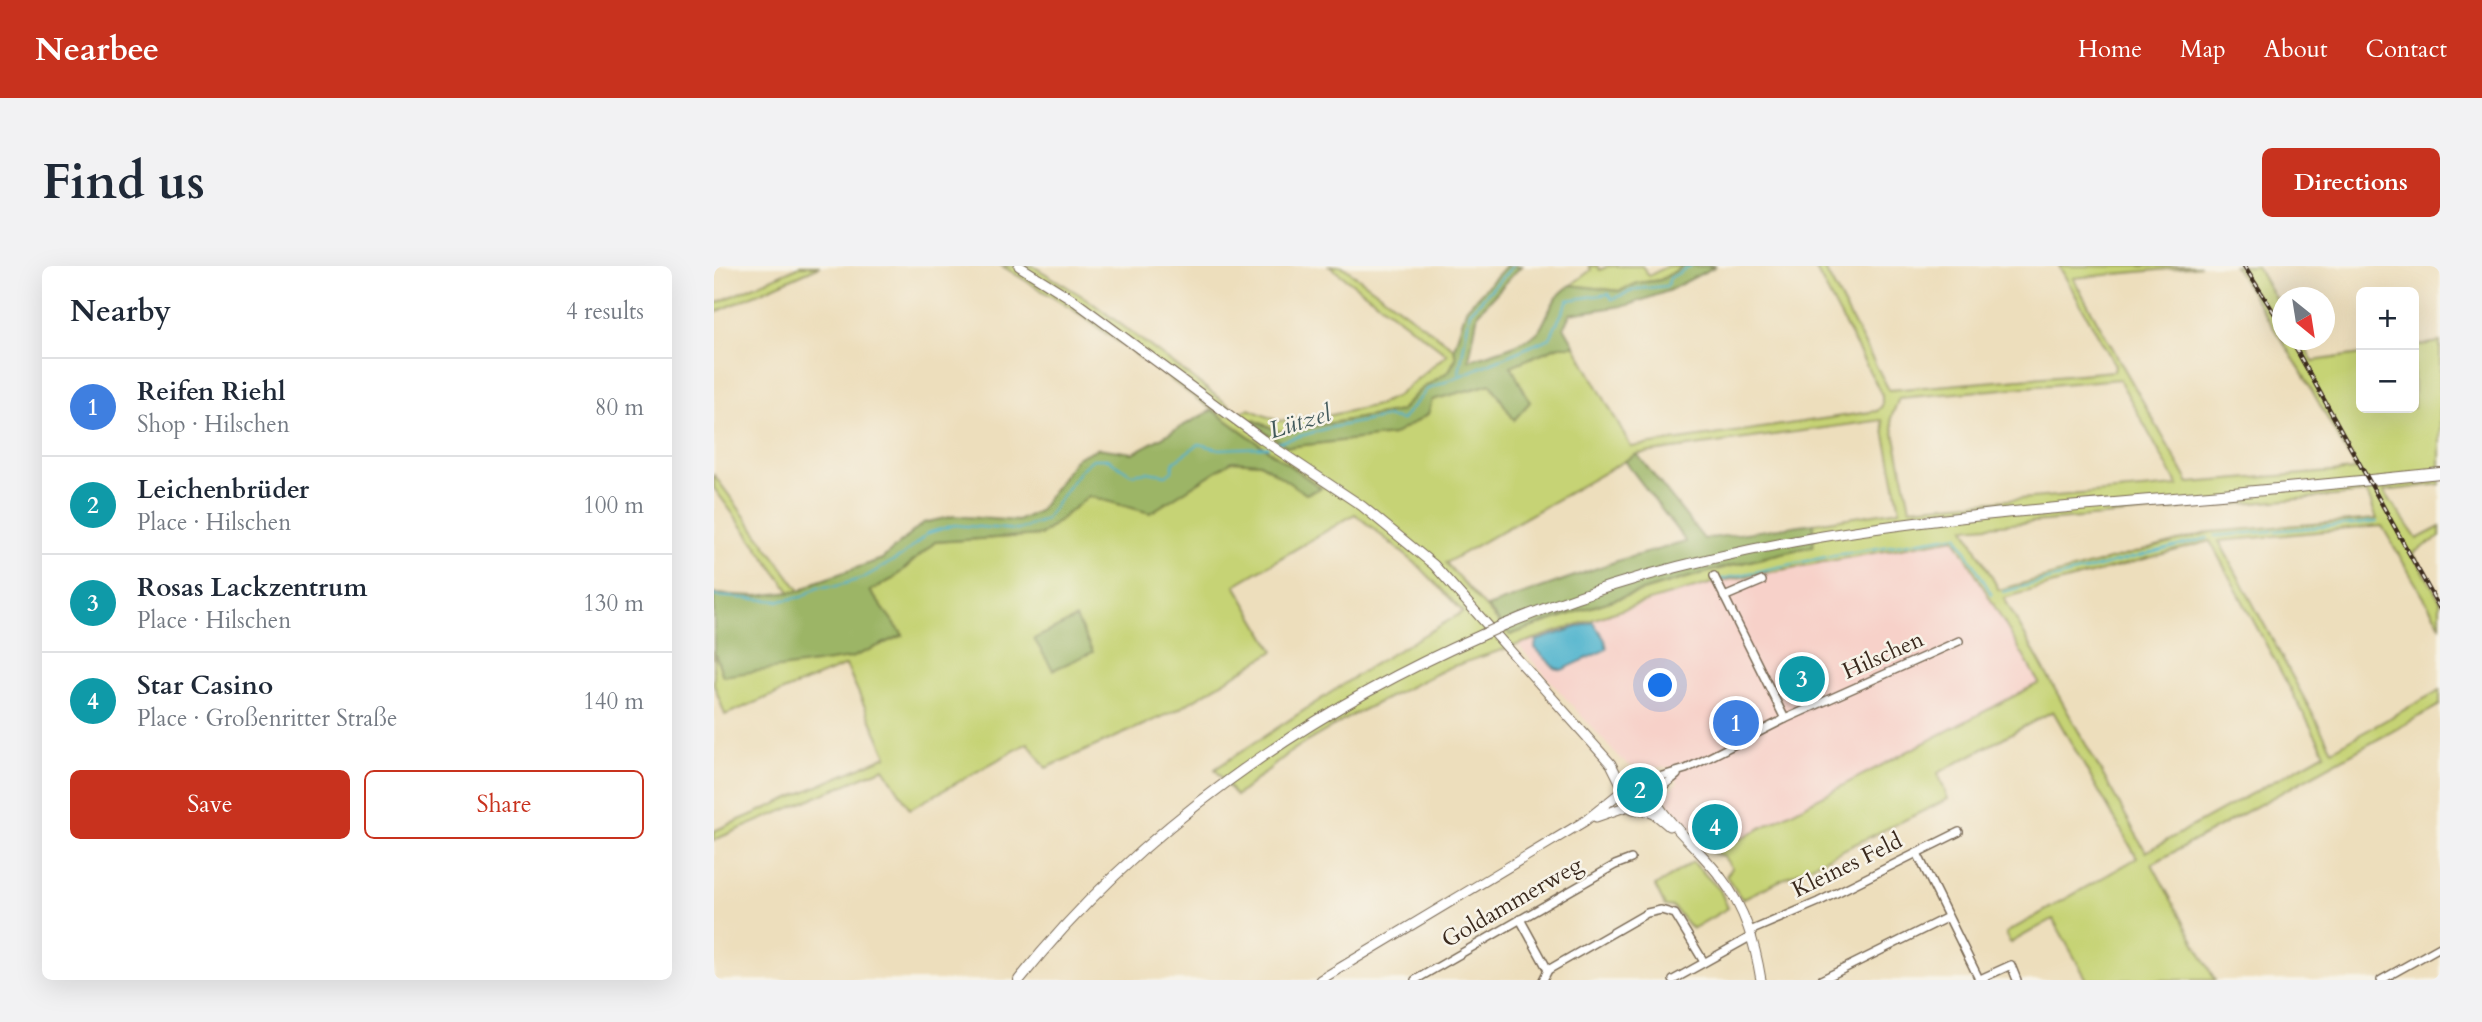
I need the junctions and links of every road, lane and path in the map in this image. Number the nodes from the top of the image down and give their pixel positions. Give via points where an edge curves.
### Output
1 (1019, 266) edge
2 (2440, 473) edge
3 (1714, 576) dead end
4 (1762, 581) dead end
5 (1724, 597) junction
6 (1959, 641) dead end
7 (1784, 719) junction
8 (1611, 764) junction
9 (1681, 772) junction
10 (1632, 775) junction
11 (1652, 779) junction
12 (1622, 789) junction
13 (1656, 795) junction
14 (1628, 806) junction
15 (1643, 809) junction
16 (1585, 821) junction
17 (1959, 832) dead end
18 (1917, 853) junction
19 (1631, 859) dead end
20 (1706, 861) junction
21 (1948, 917) junction
22 (1520, 919) junction
23 (1751, 933) junction
24 (2440, 947) edge
25 (1704, 962) junction
26 (1548, 970) junction
27 (1022, 976) edge
28 (1013, 980) edge
29 (1320, 980) edge
30 (1415, 980) edge
31 (1543, 980) edge
32 (1673, 980) edge
33 (1761, 980) edge
34 (1821, 980) edge
35 (1979, 980) edge
36 (2017, 980) edge
37 (2382, 980) edge

1 - 8 street via 1362,506 1434,565
2 - 27 main road, bridge via 2021,510 1832,534 1691,562 1627,580 1504,625 1326,715 1164,831
3 - 5 street
4 - 5 street
5 - 7 street
6 - 7 street, Hilschen
7 - 9 street, Hilschen
8 - 10 street
8 - 12 street
9 - 11 street, Hilschen
9 - 13 street, Hilschen
10 - 11 street
10 - 12 street
11 - 13 street
12 - 14 street
12 - 16 street
13 - 15 street
13 - 20 street
14 - 15 street
14 - 16 street
15 - 20 street via 1656,815
16 - 29 street
17 - 18 street, Kleines Feld
18 - 21 street
18 - 23 street, Kleines Feld
19 - 22 street, Goldammerweg
20 - 23 street via 1727,887
21 - 34 street
21 - 35 street
22 - 26 street
22 - 30 street, Goldammerweg
23 - 25 street, Kleines Feld
23 - 33 street
24 - 37 street
25 - 26 street via 1675,914 1661,911 1647,914
25 - 32 street, Kleines Feld
26 - 31 street
27 - 28 main road
35 - 36 street via 2011,964

